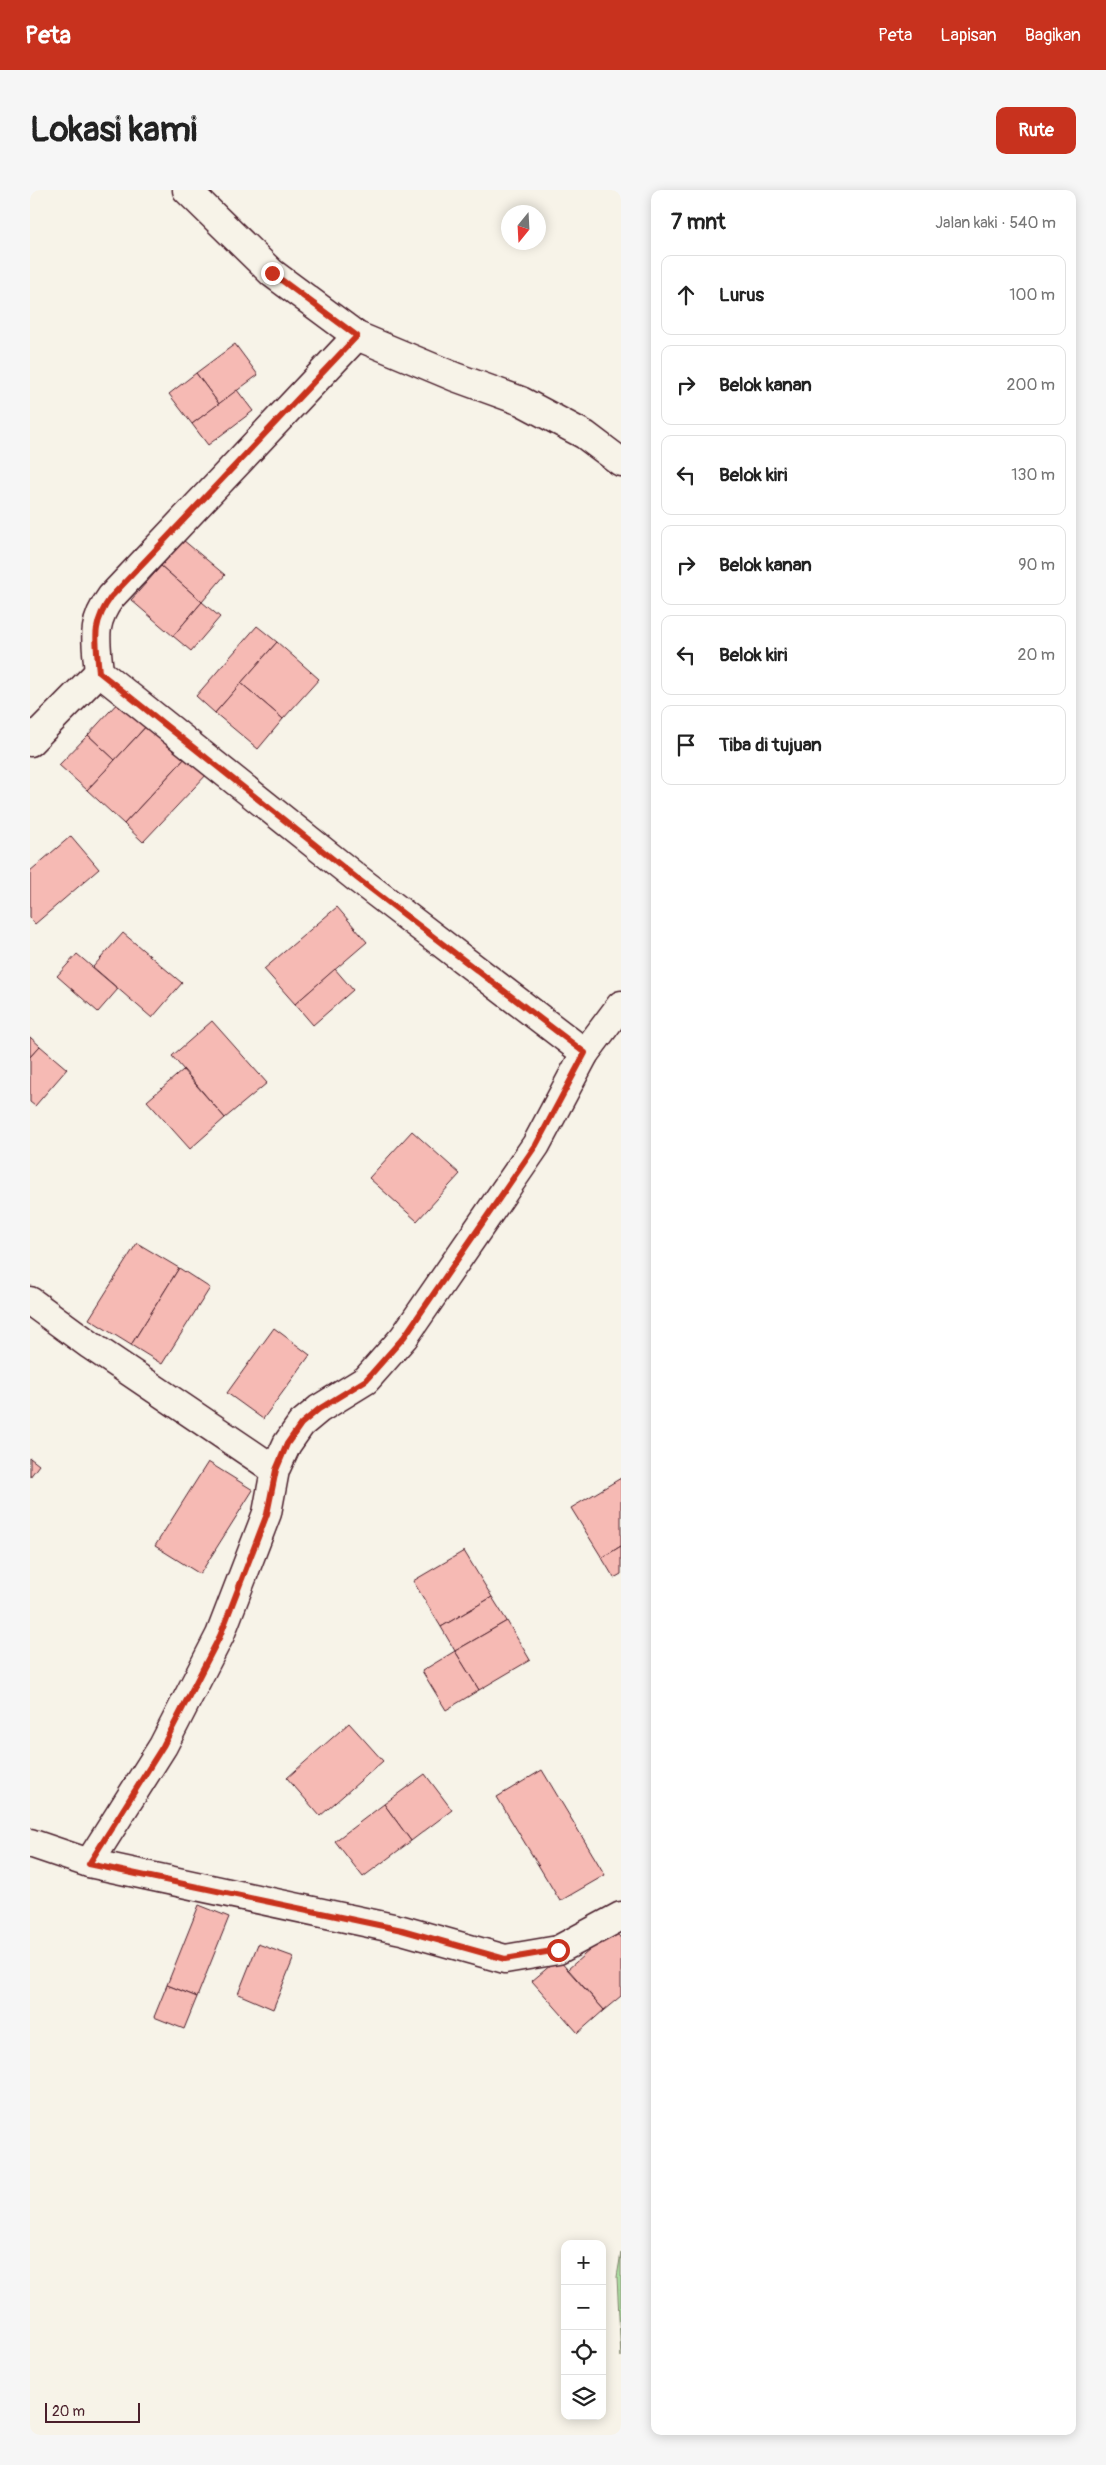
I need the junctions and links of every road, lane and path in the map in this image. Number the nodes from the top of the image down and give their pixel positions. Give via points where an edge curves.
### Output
1 (187, 190) edge
2 (357, 336) junction
3 (621, 462) edge
4 (99, 672) junction
5 (30, 742) edge
6 (621, 1006) edge
7 (585, 1053) junction
8 (30, 1301) edge
9 (276, 1470) junction
10 (30, 1843) edge
11 (89, 1864) junction
12 (621, 1916) edge

1 - 2 street via 272,273
2 - 3 street via 521,401 585,435
2 - 4 street via 111,597 101,612 95,632
4 - 5 street
4 - 7 street via 358,879
6 - 7 street
7 - 9 street via 536,1145 404,1337 366,1380 301,1424 287,1444
8 - 9 street
9 - 11 street via 267,1514 220,1636 163,1746
10 - 11 street
11 - 12 street via 402,1930 505,1959 558,1950

